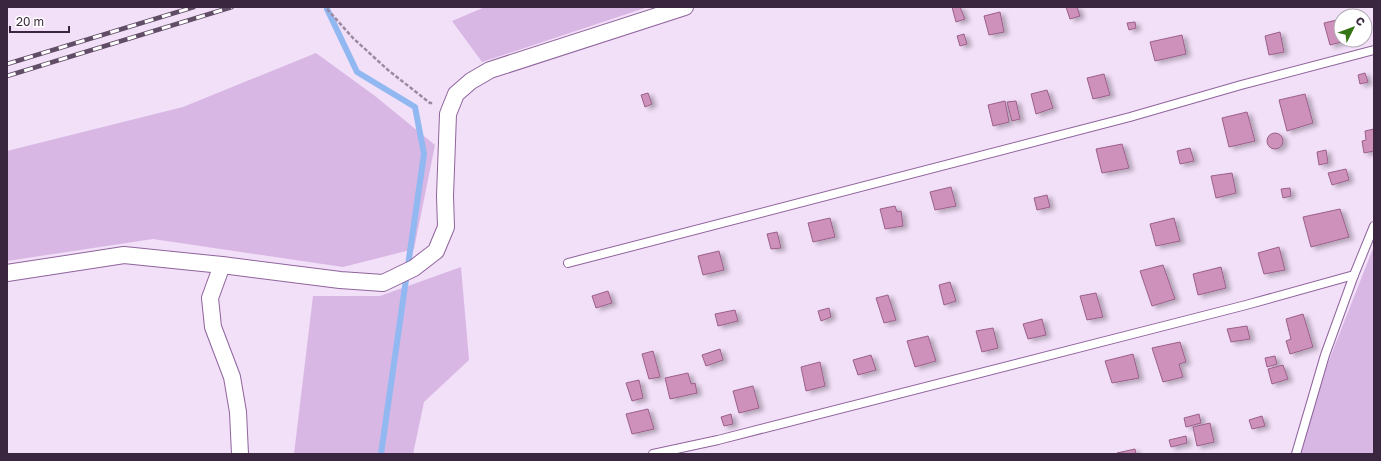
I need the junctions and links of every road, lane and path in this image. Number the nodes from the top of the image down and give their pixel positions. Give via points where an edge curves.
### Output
1 (685, 7) edge
2 (327, 9) dead end
3 (1374, 50) edge
4 (453, 102) junction
5 (1374, 226) edge
6 (568, 263) dead end
7 (222, 265) junction
8 (7, 273) edge
9 (1354, 275) junction
10 (240, 454) edge
11 (653, 454) edge
12 (1296, 454) edge

1 - 4 street via 490,70 466,85 456,94
2 - 4 path via 353,38 388,70 430,102
3 - 6 lane via 1123,119
4 - 7 street via 448,114 446,227 436,250 414,268 383,282 340,280
5 - 9 lane
7 - 8 street via 124,255
7 - 10 street via 210,298 213,327 232,377 238,412
9 - 11 lane via 718,440
9 - 12 lane via 1325,355

